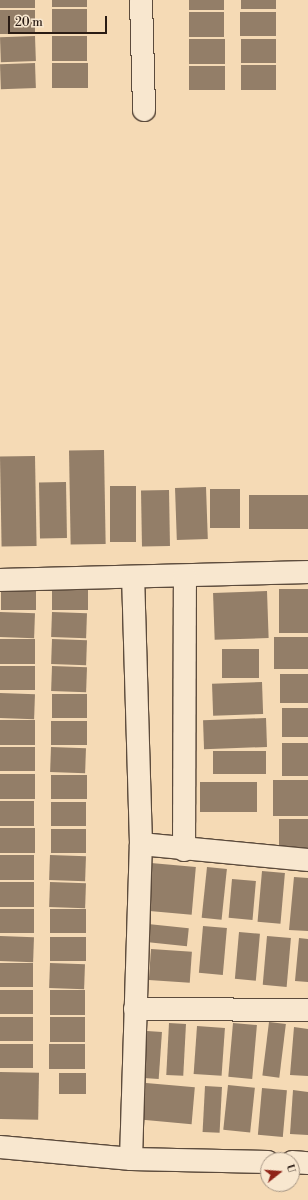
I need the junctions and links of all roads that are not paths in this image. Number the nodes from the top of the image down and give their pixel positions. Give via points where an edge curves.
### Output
1 (141, 0) edge
2 (144, 110) dead end
3 (308, 572) edge
4 (133, 577) junction
5 (185, 577) junction
6 (0, 580) edge
7 (141, 844) junction
8 (184, 850) junction
9 (308, 860) edge
10 (135, 1009) junction
11 (308, 1010) edge
12 (0, 1148) edge
13 (131, 1159) junction
14 (260, 1162) edge

1 - 2 street
3 - 5 street
4 - 5 street
4 - 6 street
4 - 7 street
5 - 8 street
7 - 8 street
7 - 10 street
8 - 9 street
10 - 11 street
10 - 13 street
12 - 13 street
13 - 14 street

